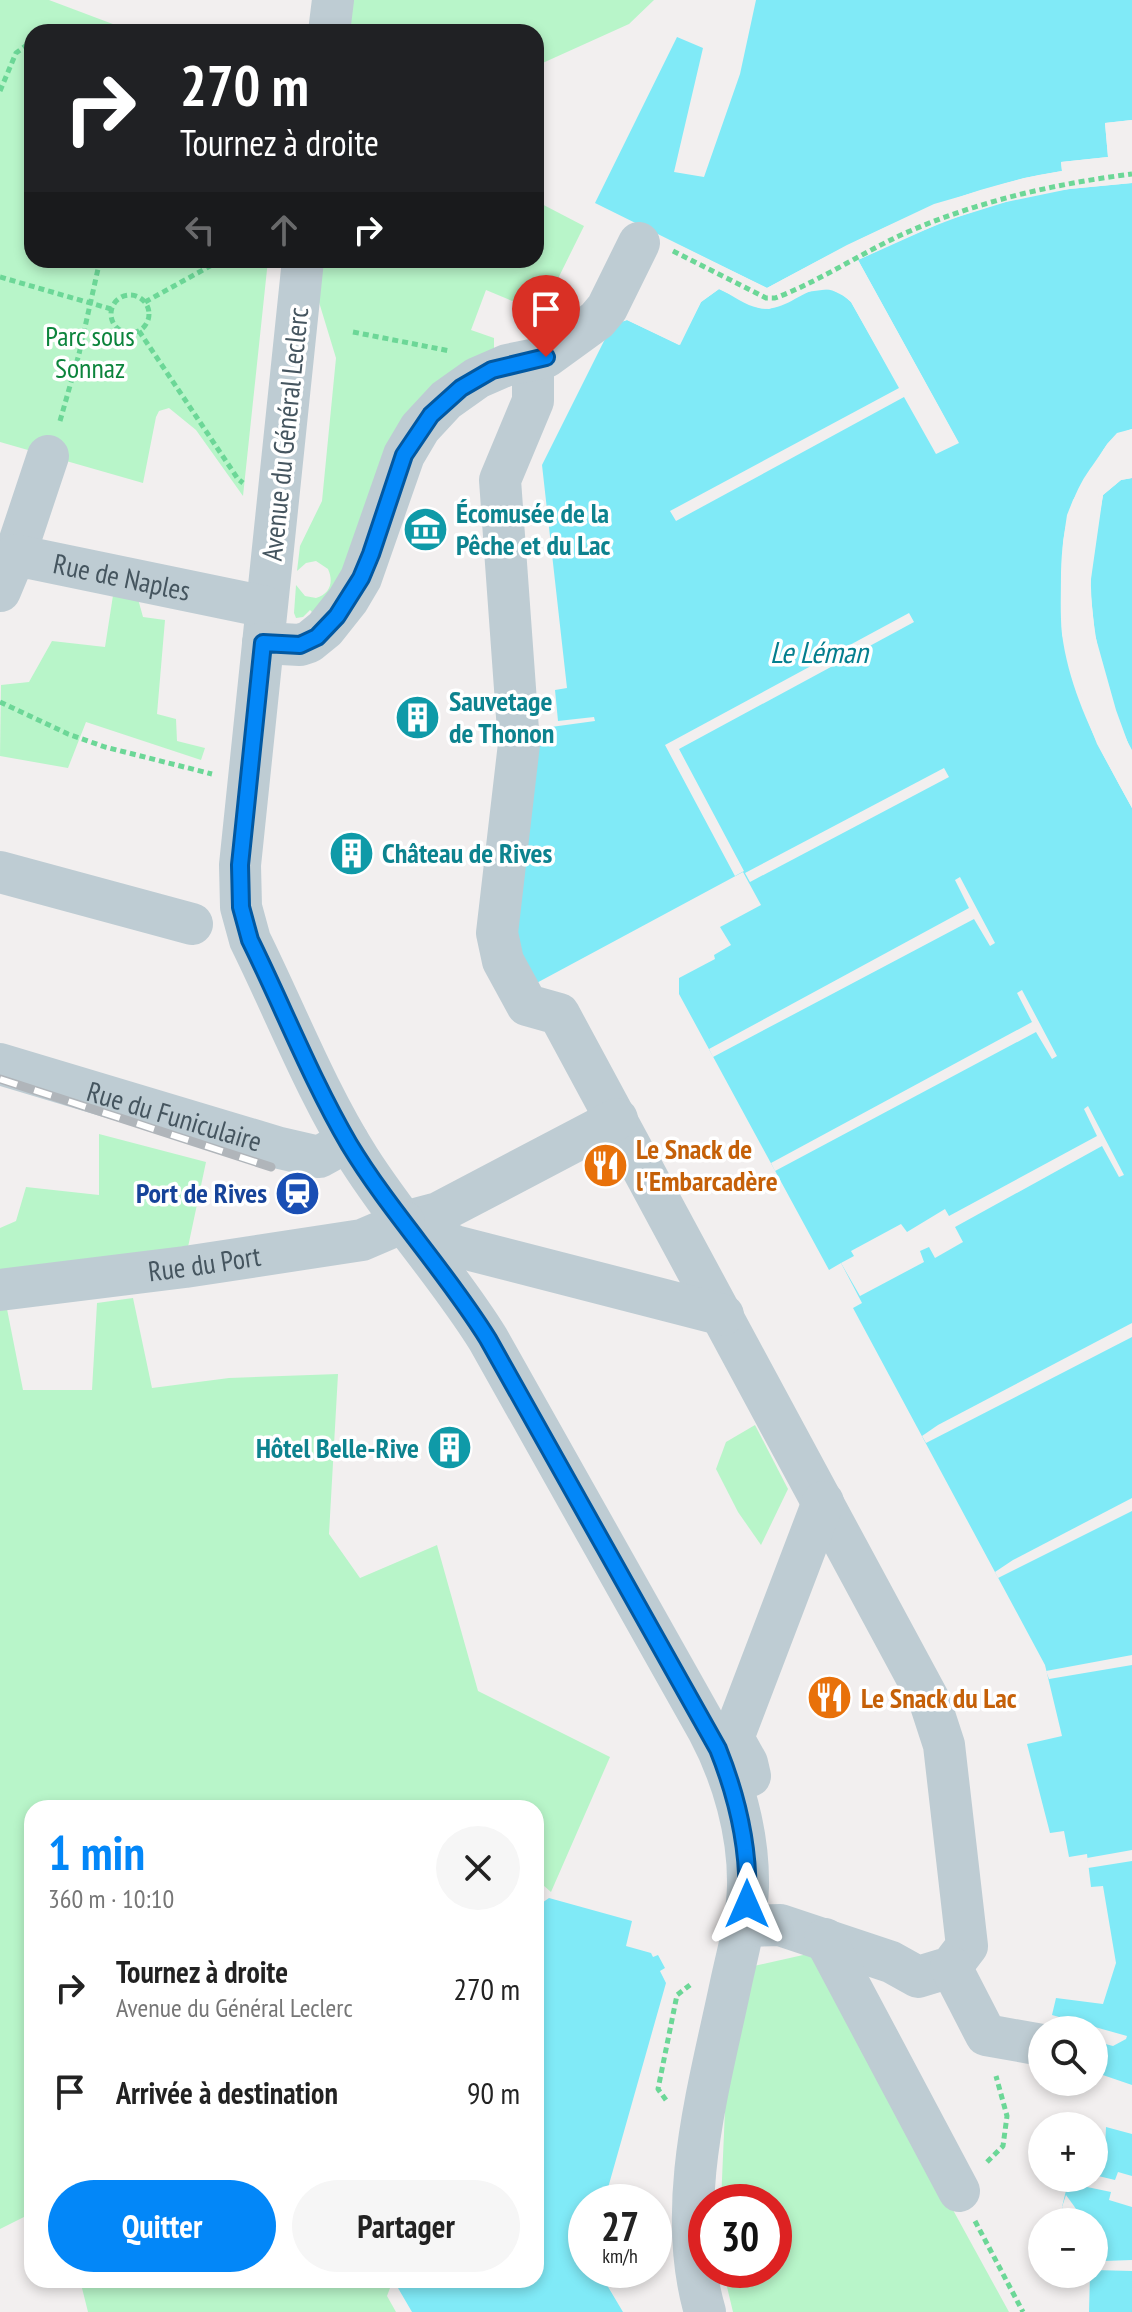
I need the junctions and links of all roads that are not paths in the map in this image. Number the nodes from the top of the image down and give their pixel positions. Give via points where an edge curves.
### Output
1 (333, 0) edge
2 (330, 24) edge
3 (639, 243) road end
4 (302, 268) edge
5 (533, 361) junction
6 (48, 456) road end
7 (8, 573) edge
8 (264, 625) junction
9 (0, 872) edge
10 (192, 924) dead end
11 (0, 1064) edge
12 (617, 1119) junction
13 (348, 1141) junction
14 (404, 1222) junction
15 (0, 1290) edge
16 (723, 1315) junction
17 (823, 1502) junction
18 (758, 1808) dead end
19 (743, 1926) junction
20 (825, 1939) junction
21 (951, 1967) junction
22 (1028, 2042) edge
23 (959, 2191) road end
24 (705, 2312) edge

1 - 2 street
3 - 5 street via 603,315 556,351
4 - 8 street, Avenue du Général Leclerc
5 - 8 street via 477,378 431,415 404,455 361,578 317,637 300,645
5 - 12 street via 533,401 500,480 519,744 498,947 527,1005 559,1014
6 - 7 street
7 - 8 street, Rue de Naples
8 - 13 street, Avenue du Général Leclerc via 239,886 246,928
9 - 10 street
11 - 13 street, Rue du Funiculaire via 319,1157
12 - 14 street, Rue du Port via 438,1213
12 - 16 street
13 - 14 street, Avenue du Général Leclerc
14 - 15 street, Rue du Port via 362,1240
14 - 16 street via 455,1246
14 - 19 street, Avenue du Général Leclerc via 488,1339 718,1749 746,1852
16 - 17 street
17 - 18 street via 733,1738 747,1763
17 - 21 street via 930,1702 944,1745 967,1946
19 - 20 street via 780,1925
19 - 24 street, Avenue du Général Leclerc via 697,2171 694,2247
20 - 21 street via 918,1977
20 - 23 street
21 - 22 street via 986,2035

